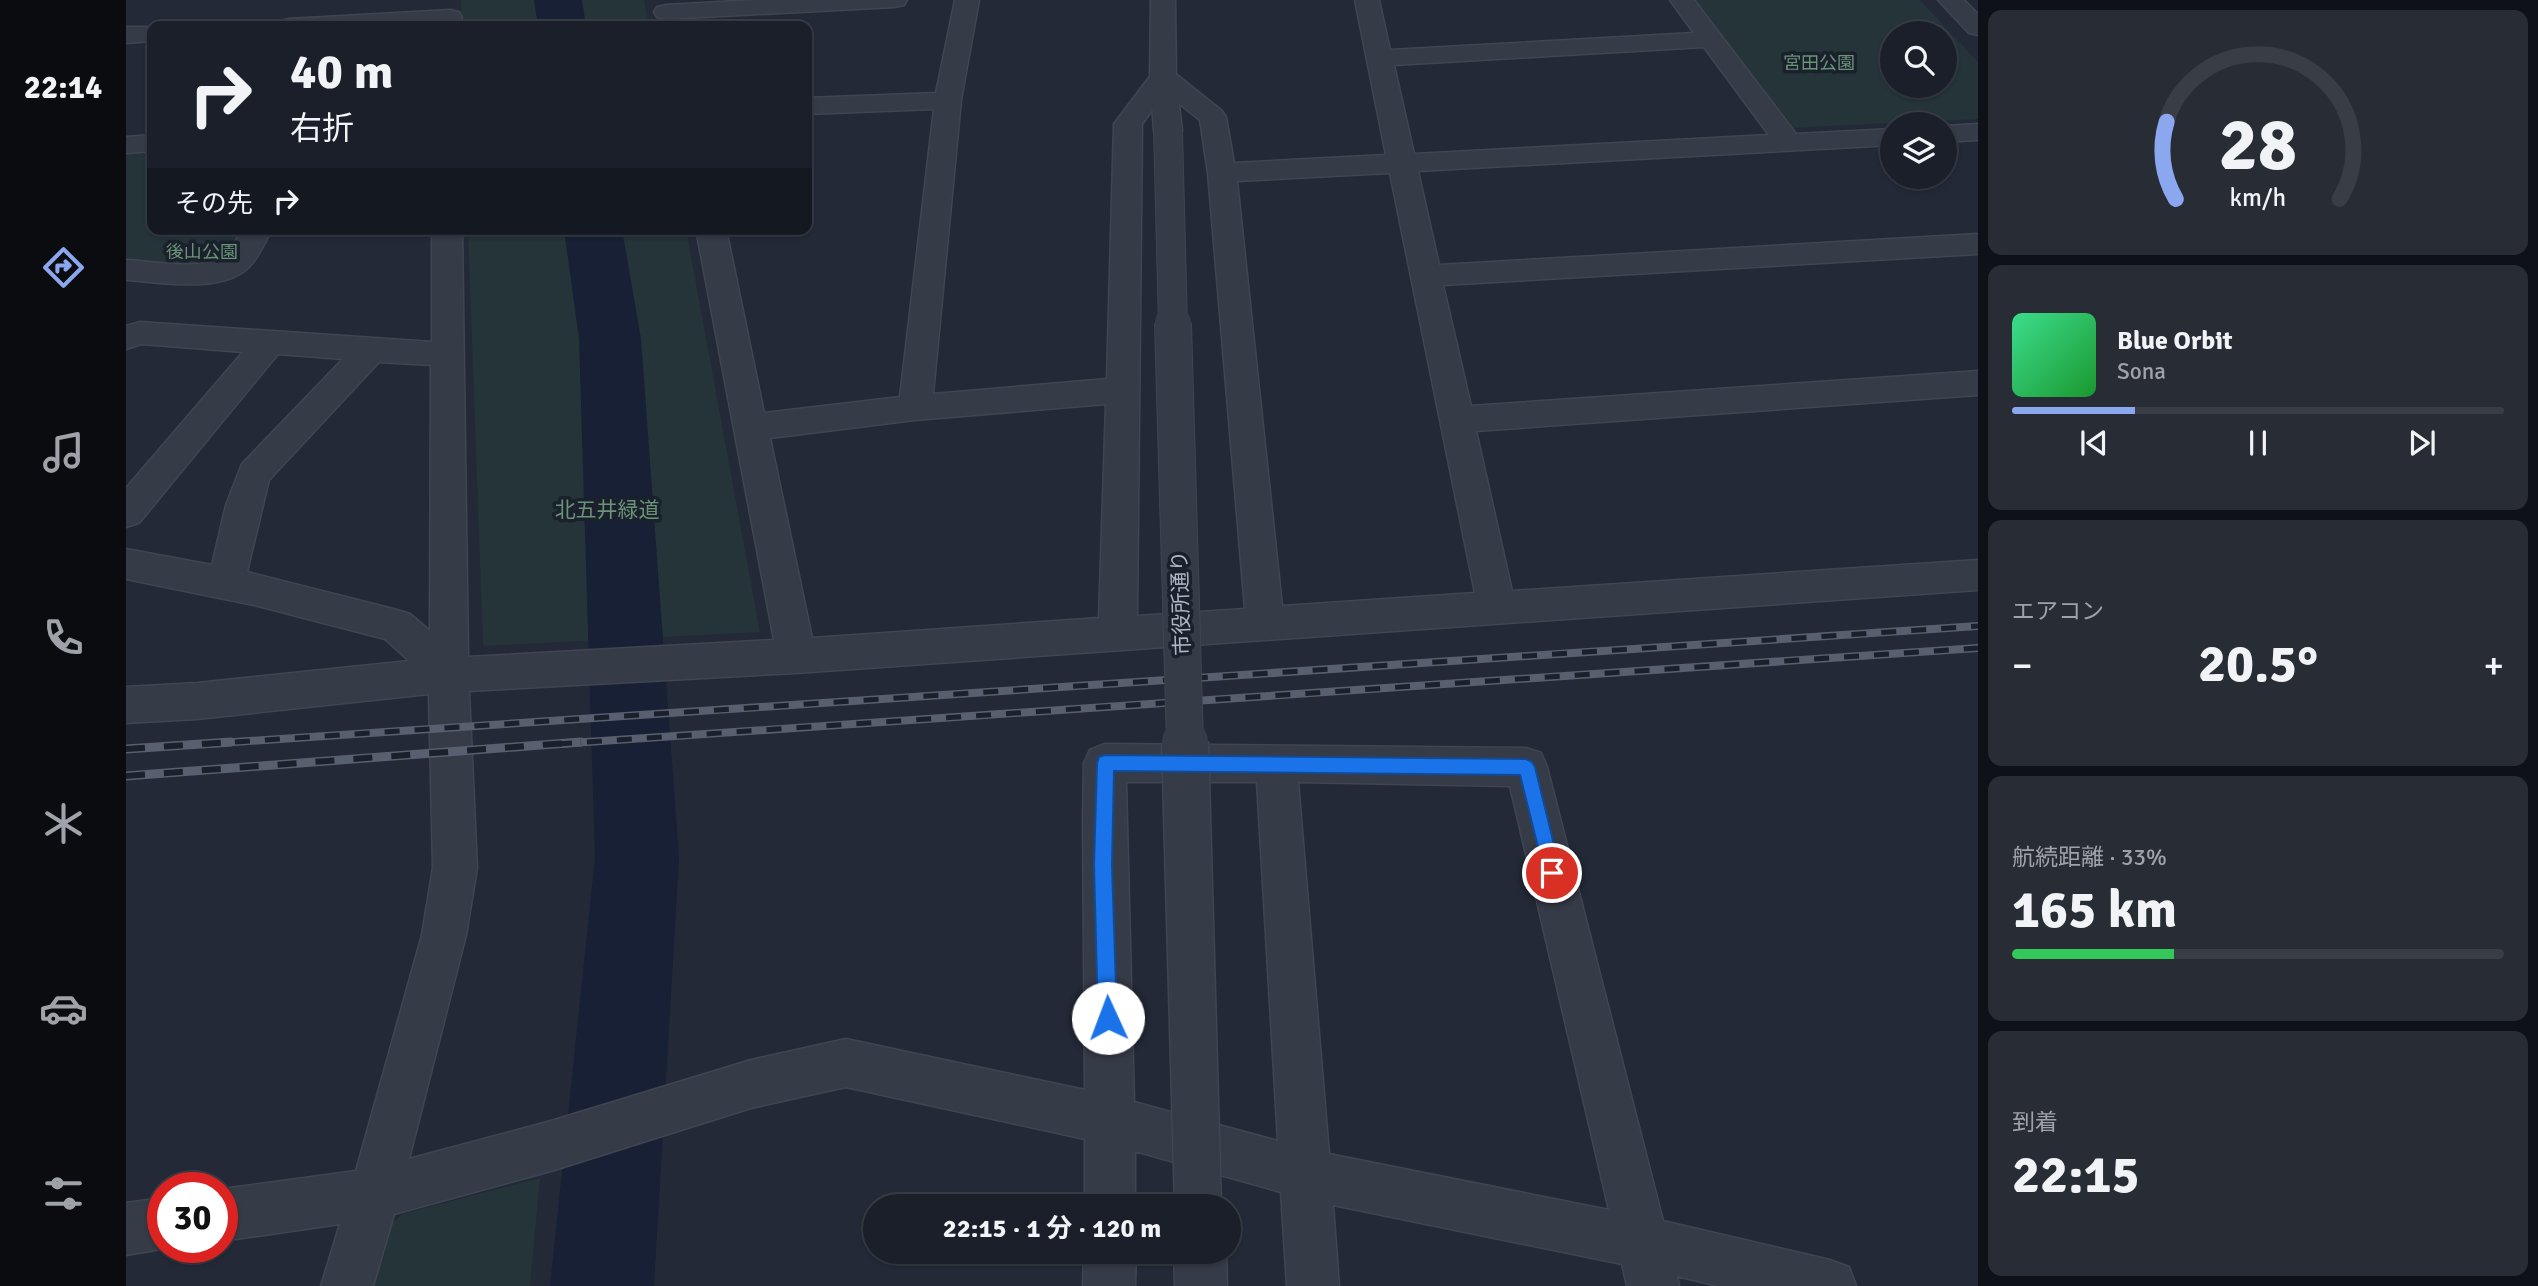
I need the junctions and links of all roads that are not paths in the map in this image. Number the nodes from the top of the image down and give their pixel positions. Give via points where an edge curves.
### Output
1 (895, 0) edge
2 (967, 0) edge
3 (1163, 0) edge
4 (1367, 0) edge
5 (1682, 0) edge
6 (1950, 0) edge
7 (667, 13) edge
8 (450, 14) edge
9 (356, 21) edge
10 (1978, 28) edge
11 (147, 34) edge
12 (126, 36) edge
13 (1713, 39) junction
14 (1379, 58) junction
15 (1163, 77) junction
16 (948, 100) junction
17 (812, 106) edge
18 (1978, 132) edge
19 (1957, 133) edge
20 (1880, 138) edge
21 (147, 143) edge
22 (1789, 143) junction
23 (126, 145) edge
24 (1402, 164) junction
25 (1222, 173) junction
26 (253, 235) edge
27 (447, 235) edge
28 (712, 235) edge
29 (1978, 244) edge
30 (126, 270) edge
31 (1426, 276) junction
32 (126, 338) edge
33 (270, 342) junction
34 (372, 349) junction
35 (448, 355) junction
36 (1978, 383) edge
37 (1124, 390) junction
38 (915, 408) junction
39 (1457, 420) junction
40 (752, 427) junction
41 (126, 513) edge
42 (126, 565) edge
43 (1978, 575) edge
44 (226, 584) junction
45 (1497, 608) junction
46 (1265, 624) junction
47 (1118, 634) junction
48 (796, 656) junction
49 (451, 674) junction
50 (126, 705) edge
51 (1276, 763) junction
52 (1111, 1120) junction
53 (1305, 1174) junction
54 (375, 1194) junction
55 (1110, 1194) edge
56 (1198, 1194) edge
57 (238, 1213) edge
58 (147, 1226) edge
59 (126, 1229) edge
60 (1110, 1264) edge
61 (1200, 1264) edge
62 (1649, 1265) edge
63 (347, 1286) edge
64 (1109, 1286) edge
65 (1201, 1286) edge
66 (1313, 1286) edge
67 (1830, 1286) edge

1 - 7 street
2 - 16 street
3 - 15 street, 市役所通り
4 - 14 street
5 - 13 street
6 - 10 street
8 - 9 street
11 - 12 street
13 - 14 street
13 - 22 street
14 - 24 street
15 - 25 street via 1213,117
15 - 37 street via 1128,124
15 - 56 street, 市役所通り, bridge
16 - 17 street
16 - 38 street
18 - 19 street
20 - 22 street
21 - 23 street
22 - 24 street
24 - 25 street
24 - 31 street
25 - 46 street
26 - 30 street via 236,262 207,274
27 - 35 street
28 - 40 street
29 - 31 street
31 - 39 street
32 - 33 street via 140,333
33 - 34 street
33 - 41 street
34 - 35 street
34 - 44 street via 254,474
35 - 49 street
36 - 39 street
37 - 38 street
37 - 47 street
38 - 40 street
39 - 45 street
40 - 48 street
42 - 44 street
43 - 45 street
44 - 49 street via 397,626
45 - 46 street
46 - 47 street
47 - 48 street
48 - 49 street
49 - 50 street
49 - 54 street via 455,868 444,935
51 - 52 street via 1105,763 1103,865
51 - 53 street
51 - 62 street via 1526,767
52 - 53 street
52 - 54 street via 846,1063 751,1084
52 - 55 street
53 - 62 street
53 - 66 street
54 - 57 street
54 - 63 street
58 - 59 street
60 - 64 street
61 - 65 street
62 - 67 street

